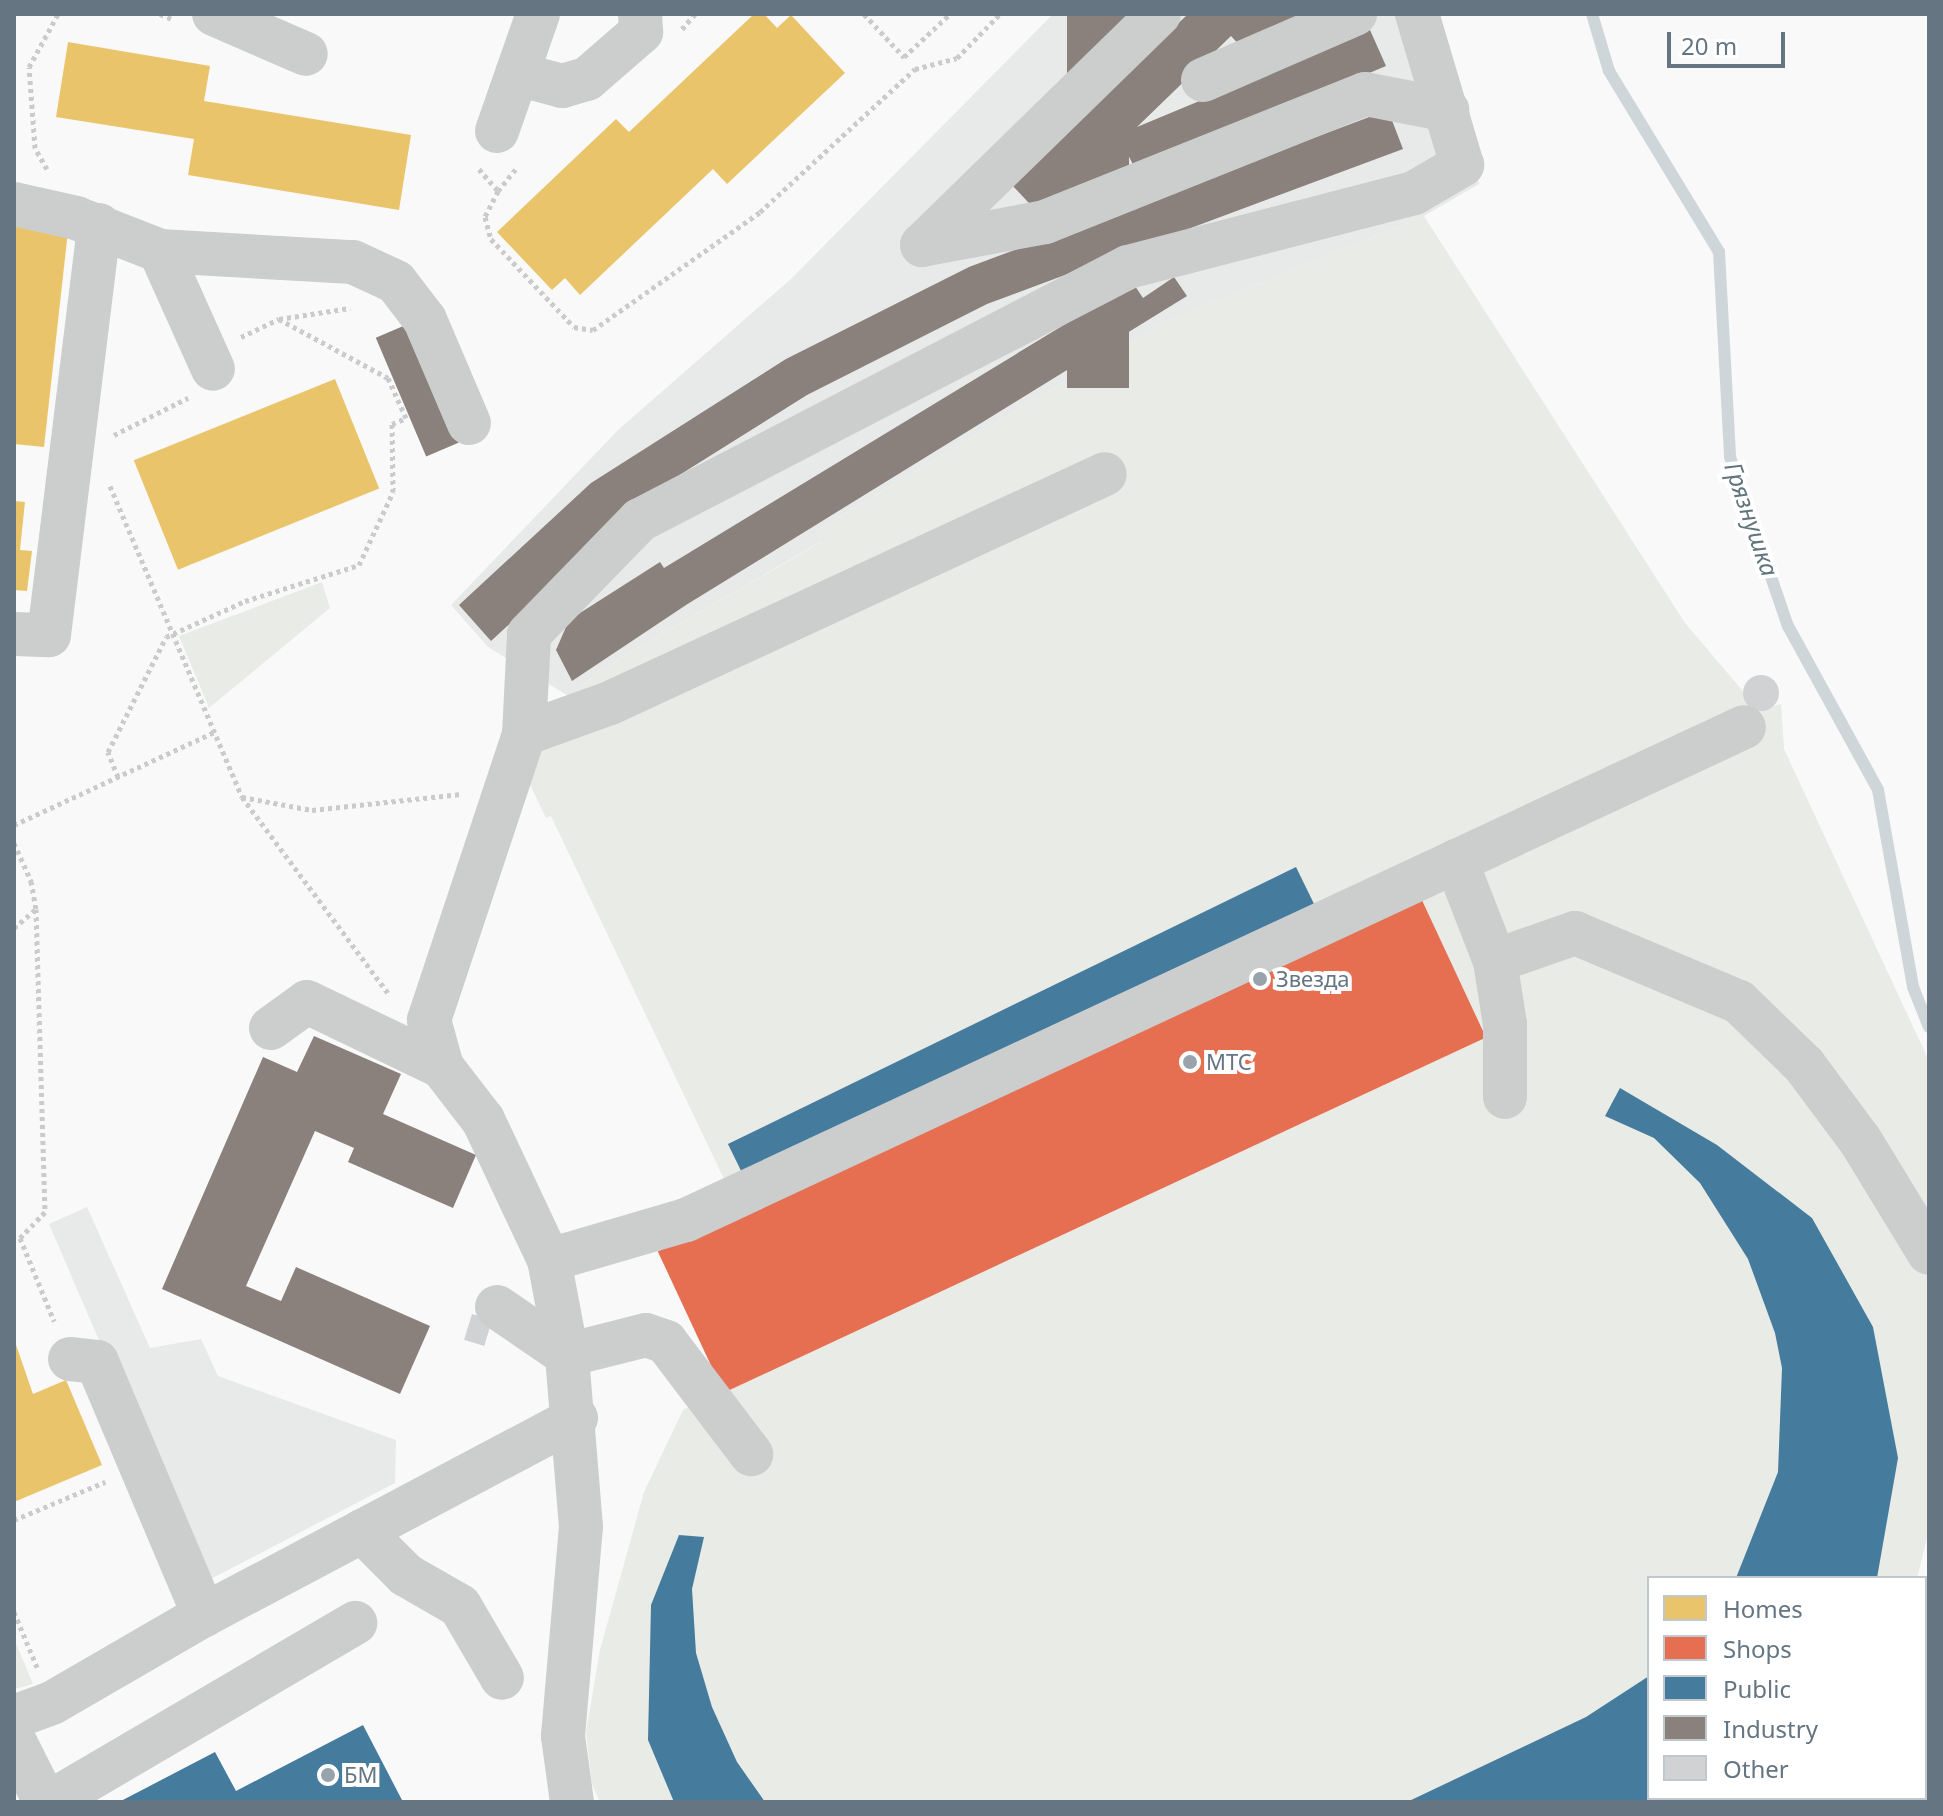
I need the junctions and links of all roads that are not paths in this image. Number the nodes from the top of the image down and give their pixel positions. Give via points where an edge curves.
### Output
1 (214, 14) edge
2 (538, 14) edge
3 (640, 14) edge
4 (1159, 14) edge
5 (1355, 14) edge
6 (1417, 14) edge
7 (306, 54) dead end
8 (517, 74) junction
9 (1203, 80) dead end
10 (1447, 110) junction
11 (497, 131) dead end
12 (14, 204) edge
13 (88, 222) junction
14 (160, 251) junction
15 (213, 369) dead end
16 (469, 423) dead end
17 (1105, 474) dead end
18 (14, 634) edge
19 (1744, 727) dead end
20 (524, 734) junction
21 (1456, 861) junction
22 (1495, 961) junction
23 (271, 1028) dead end
24 (442, 1067) junction
25 (1505, 1097) dead end
26 (1929, 1253) edge
27 (549, 1260) junction
28 (497, 1307) dead end
29 (567, 1355) junction
30 (70, 1359) road end
31 (576, 1418) junction
32 (751, 1454) dead end
33 (362, 1531) junction
34 (204, 1615) junction
35 (355, 1623) dead end
36 (502, 1678) dead end
37 (33, 1710) edge
38 (14, 1740) edge
39 (48, 1802) edge
40 (572, 1802) edge

1 - 7 street
2 - 8 street
3 - 8 street via 641,32 587,79 562,86
4 - 10 street via 922,245 1045,222 1365,94
5 - 9 street
6 - 10 street
8 - 11 street
10 - 20 street via 1462,165 1414,193 1128,267 640,520 529,634
12 - 13 street
13 - 14 street
13 - 18 street via 49,635
14 - 15 street
14 - 16 street via 353,262 396,282 425,320
17 - 20 street via 610,703
19 - 21 street
20 - 24 street via 429,1020
21 - 22 street
21 - 27 street via 686,1220
22 - 25 street via 1505,1024
22 - 26 street via 1575,933 1739,1002 1764,1021 1813,1078 1869,1153
23 - 24 street via 307,1002
24 - 27 street via 483,1120
27 - 29 street
28 - 29 street
29 - 31 street
29 - 32 street via 646,1335 666,1342
30 - 34 street via 97,1362
31 - 33 street
31 - 40 street via 581,1527 563,1736
33 - 34 street
33 - 36 street via 406,1575 460,1606
34 - 37 street
35 - 39 street
38 - 39 street

